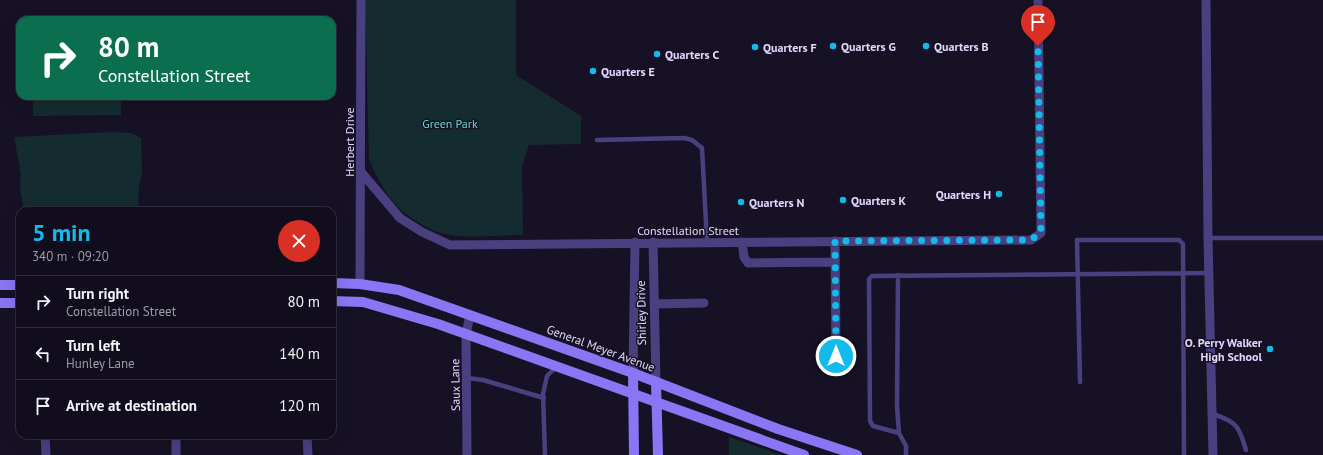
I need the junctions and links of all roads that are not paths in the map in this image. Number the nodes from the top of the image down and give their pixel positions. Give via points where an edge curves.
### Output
1 (361, 0) edge
2 (1038, 0) edge
3 (1206, 0) edge
4 (597, 140) dead end
5 (361, 172) junction
6 (1208, 238) junction
7 (1323, 238) edge
8 (835, 241) junction
9 (636, 242) junction
10 (653, 242) junction
11 (707, 242) junction
12 (742, 242) junction
13 (835, 262) junction
14 (1209, 273) junction
15 (1078, 274) junction
16 (1183, 274) junction
17 (898, 275) junction
18 (336, 283) edge
19 (360, 284) junction
20 (0, 285) edge
21 (16, 285) edge
22 (336, 301) edge
23 (704, 302) dead end
24 (0, 303) edge
25 (16, 303) edge
26 (654, 304) junction
27 (470, 315) junction
28 (466, 334) junction
29 (836, 356) dead end
30 (557, 366) junction
31 (633, 373) junction
32 (467, 378) junction
33 (656, 382) junction
34 (1080, 382) dead end
35 (633, 393) junction
36 (544, 398) junction
37 (657, 402) junction
38 (1213, 414) junction
39 (899, 433) junction
40 (45, 439) edge
41 (176, 439) edge
42 (308, 439) edge
43 (1246, 450) dead end
44 (46, 455) edge
45 (176, 455) edge
46 (308, 455) edge
47 (467, 455) edge
48 (545, 455) edge
49 (634, 455) edge
50 (658, 455) edge
51 (804, 455) edge
52 (857, 455) edge
53 (906, 455) edge
54 (1184, 455) edge
55 (1213, 455) edge

1 - 5 street, Herbert Drive
2 - 8 street, Constellation Street via 1041,232 1031,240
3 - 6 street
4 - 11 lane via 684,138 692,140 702,148
5 - 9 street, Constellation Street via 400,218 450,245
5 - 19 street, Herbert Drive
6 - 7 lane
6 - 14 street
8 - 12 street, Constellation Street
8 - 13 street
9 - 10 street, Constellation Street
9 - 31 street, Shirley Drive
10 - 11 street, Constellation Street
10 - 26 street, Shirley Drive
11 - 12 street, Constellation Street
12 - 13 street via 744,257 748,263
13 - 29 street
14 - 16 lane
14 - 38 street
15 - 16 lane
15 - 16 lane via 1077,240 1179,240 1183,244
15 - 17 lane
15 - 34 lane
16 - 54 lane
17 - 39 lane
17 - 39 lane via 872,276 869,279 869,367 870,421 873,426
18 - 19 main road, General Meyer Avenue
19 - 27 main road, General Meyer Avenue via 399,290
20 - 21 main road
22 - 28 main road via 370,304
23 - 26 street
24 - 25 main road
26 - 33 street, Shirley Drive
27 - 28 street, Saux Lane
27 - 31 main road, General Meyer Avenue
28 - 30 main road
28 - 32 street, Saux Lane
30 - 35 main road
30 - 36 lane via 545,383
31 - 33 main road, General Meyer Avenue
31 - 35 main road, Shirley Drive
32 - 36 lane via 483,380
32 - 47 street, Saux Lane
33 - 37 main road, Shirley Drive
33 - 52 main road, General Meyer Avenue
35 - 37 main road
35 - 49 main road, Shirley Drive
36 - 48 lane
37 - 50 main road, Shirley Drive
37 - 51 main road
38 - 43 lane via 1241,431
38 - 55 street
39 - 53 lane via 906,446
40 - 44 street
41 - 45 street
42 - 46 street

